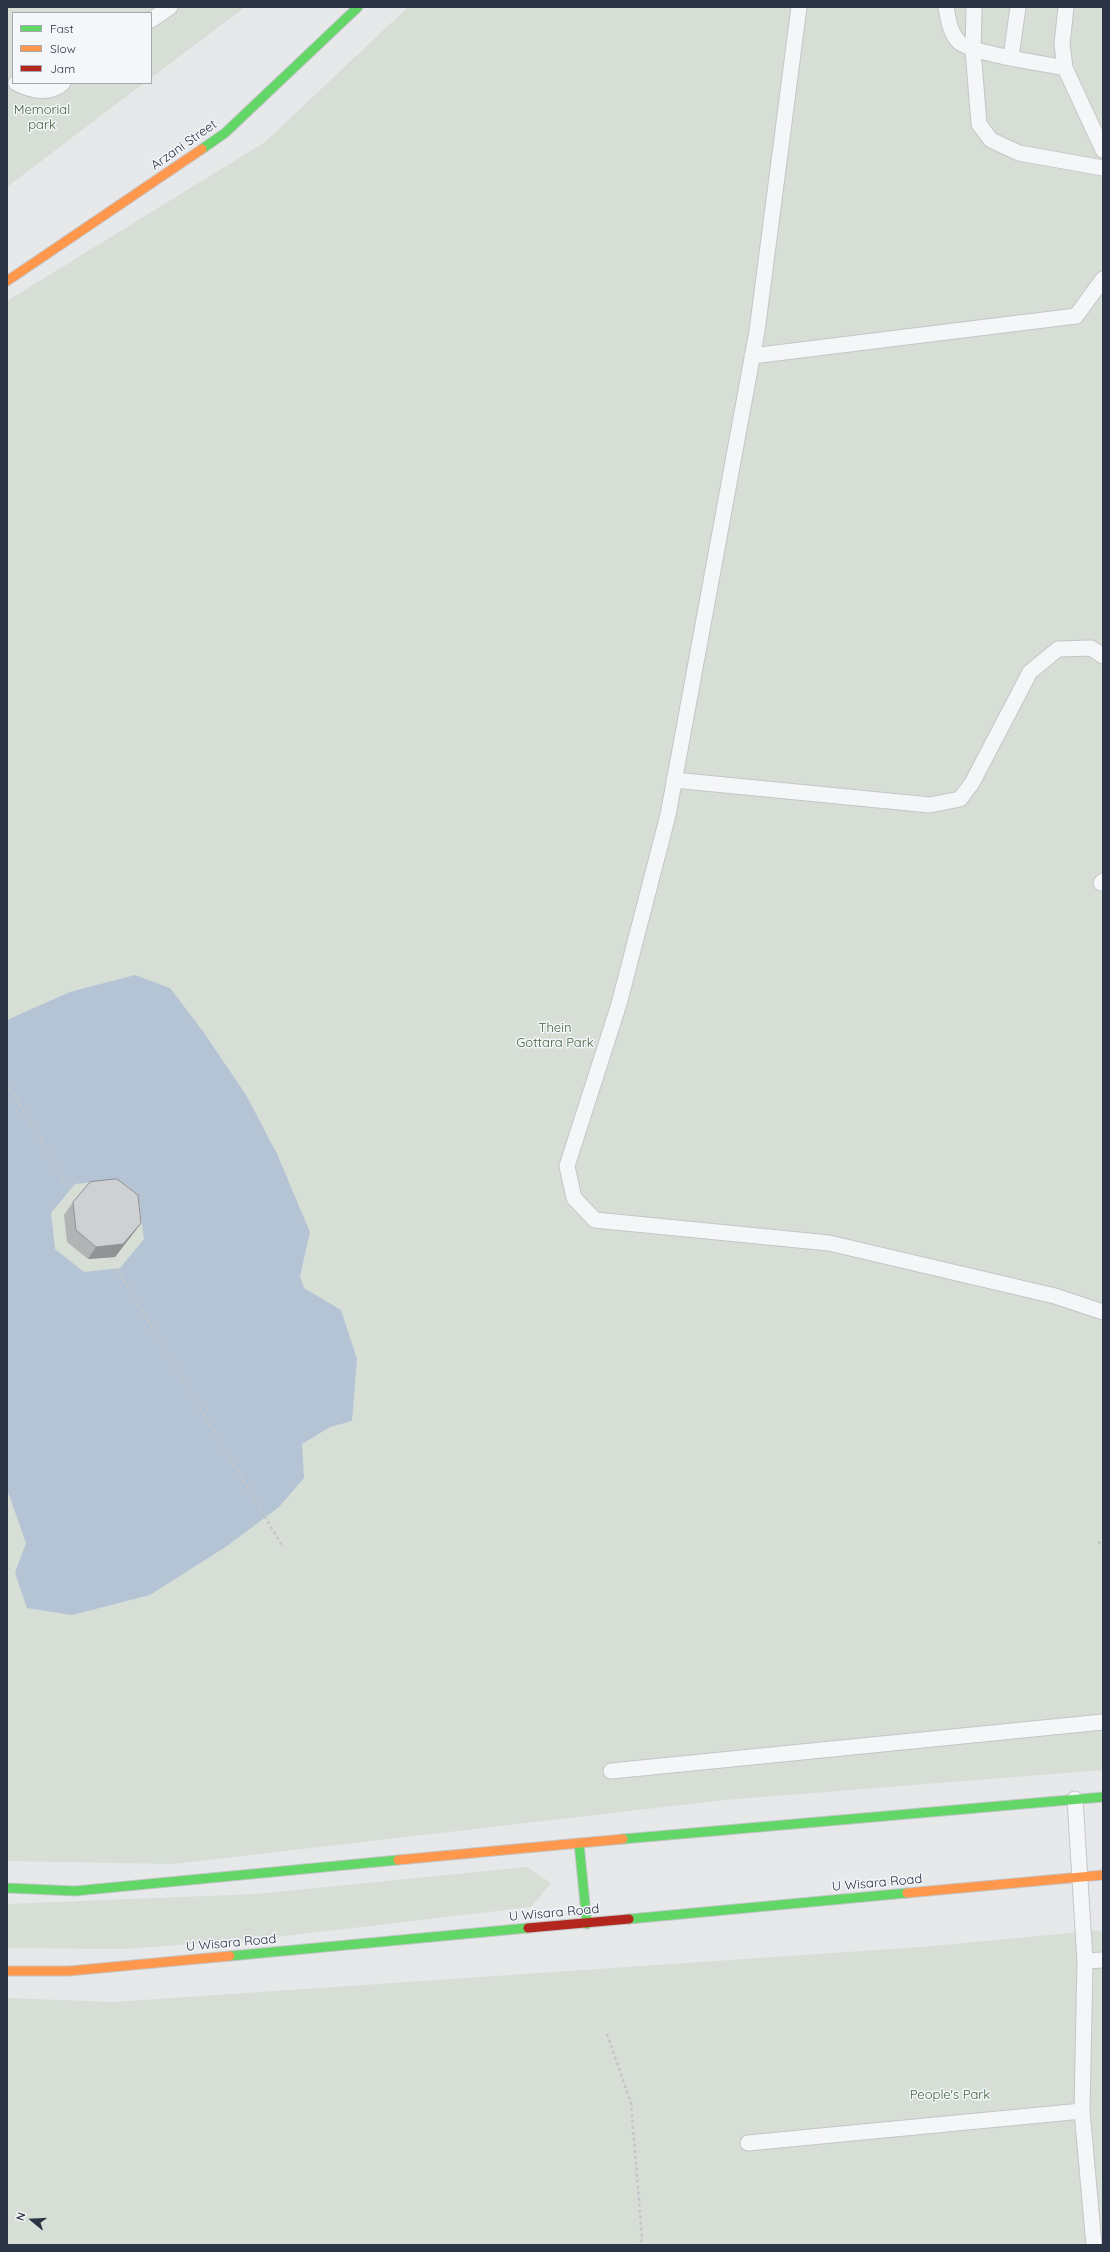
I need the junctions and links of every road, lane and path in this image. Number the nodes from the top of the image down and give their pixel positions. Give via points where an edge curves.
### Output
1 (170, 7) edge
2 (358, 7) edge
3 (799, 7) edge
4 (946, 7) edge
5 (974, 7) edge
6 (1018, 7) edge
7 (1066, 7) edge
8 (152, 19) edge
9 (973, 50) junction
10 (1011, 57) junction
11 (1065, 68) junction
12 (19, 84) edge
13 (62, 84) edge
14 (1103, 150) edge
15 (1103, 168) edge
16 (1103, 280) edge
17 (7, 281) edge
18 (752, 356) junction
19 (1103, 656) edge
20 (674, 780) junction
21 (7, 1084) edge
22 (70, 1190) dead end
23 (117, 1269) dead end
24 (1103, 1312) edge
25 (1103, 1541) edge
26 (1098, 1543) dead end
27 (283, 1547) dead end
28 (1103, 1722) edge
29 (611, 1771) dead end
30 (1103, 1797) edge
31 (1075, 1799) junction
32 (579, 1843) junction
33 (1103, 1875) edge
34 (1080, 1877) junction
35 (7, 1888) edge
36 (587, 1924) junction
37 (1103, 1960) edge
38 (1085, 1961) junction
39 (7, 1971) edge
40 (607, 2034) dead end
41 (1082, 2111) junction
42 (748, 2143) dead end
43 (640, 2245) edge
44 (1094, 2245) edge

1 - 8 lane
2 - 17 main road, Arzani Street via 224,133
3 - 18 lane
4 - 9 lane via 950,28 959,42
5 - 9 lane
6 - 10 lane
7 - 11 lane via 1062,44
9 - 10 lane
9 - 15 lane via 979,124 991,140 1019,152
10 - 11 lane
11 - 14 lane
12 - 13 lane via 38,91 56,89
16 - 18 lane via 1076,316
18 - 20 lane
19 - 20 lane via 1091,648 1058,649 1030,672 972,783 960,799 930,805
20 - 24 lane via 668,815 619,1004 567,1166 574,1198 595,1220 829,1243 1055,1296
21 - 22 path
23 - 27 path
25 - 26 path
28 - 29 lane
30 - 31 main road
31 - 32 main road
31 - 34 lane
32 - 35 main road via 75,1891
32 - 36 main road
33 - 34 main road, U Wisara Road
34 - 36 main road, U Wisara Road
34 - 38 lane
36 - 39 main road, U Wisara Road via 69,1971
37 - 38 lane
38 - 41 lane
40 - 43 path via 631,2103 642,2238
41 - 42 lane
41 - 44 lane

